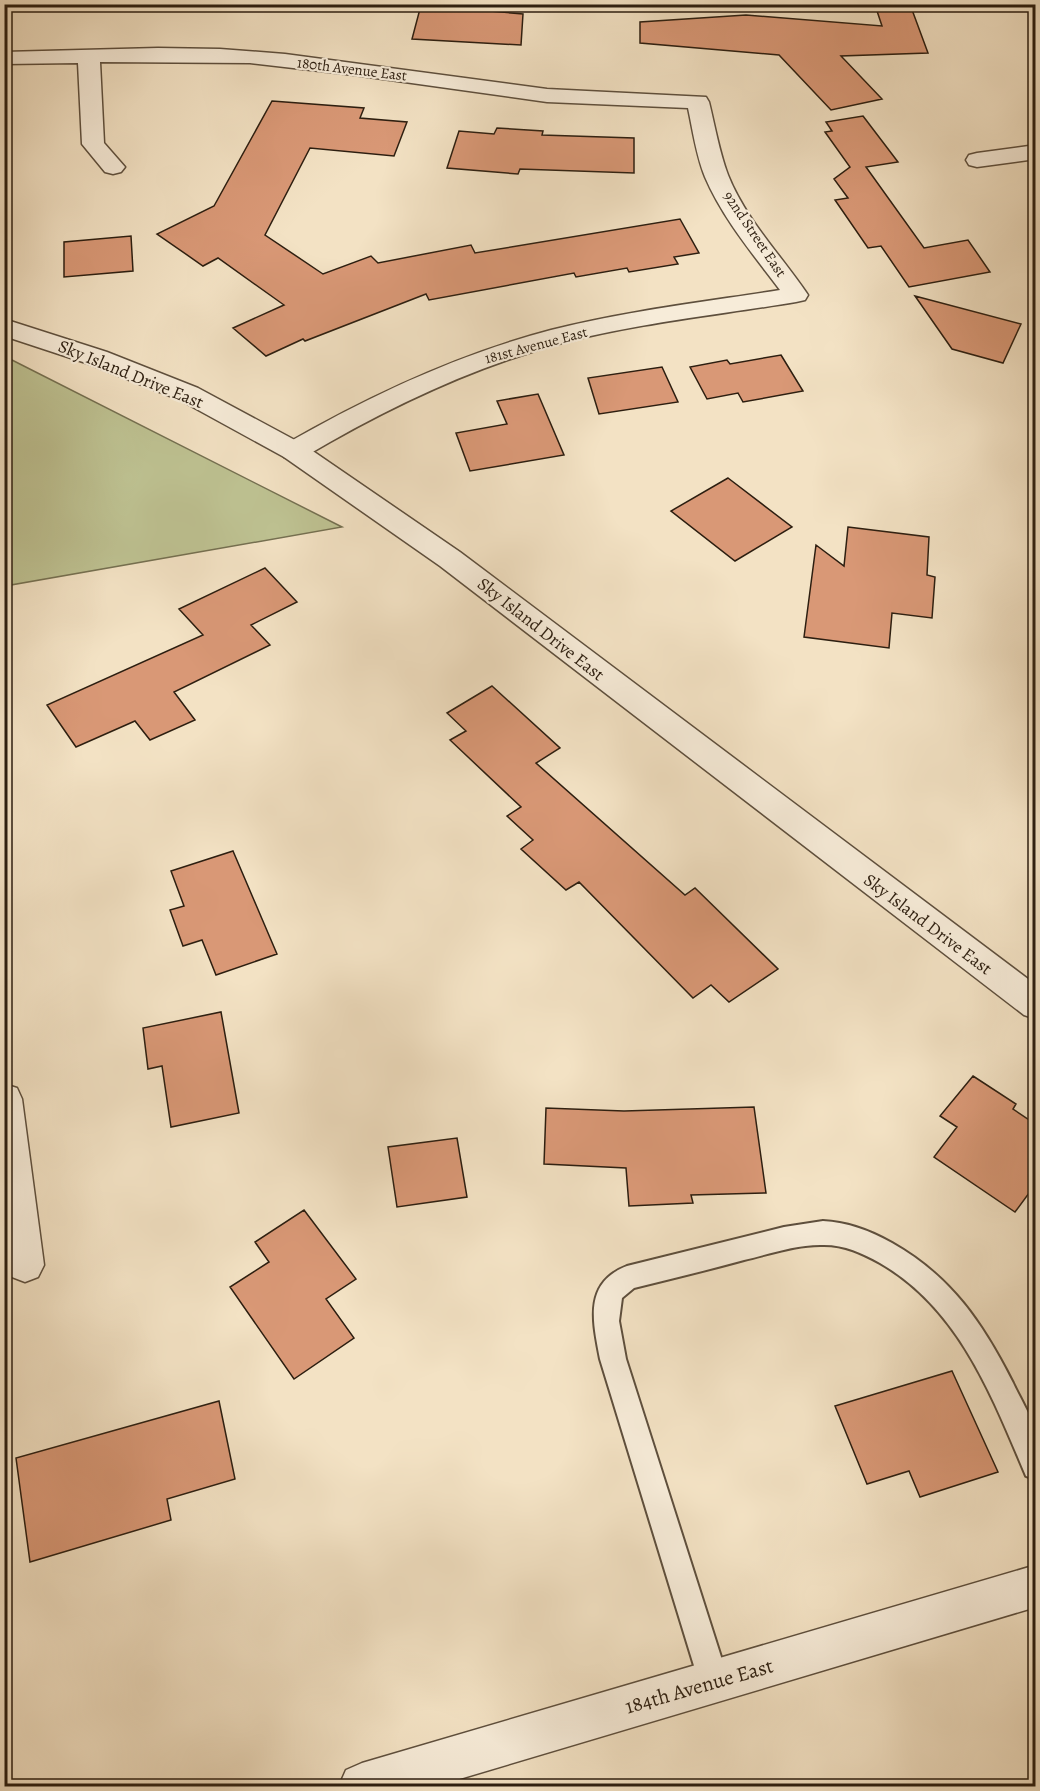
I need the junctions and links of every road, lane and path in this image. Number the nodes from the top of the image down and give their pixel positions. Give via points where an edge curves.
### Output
1 (89, 57) junction
2 (4, 58) edge
3 (698, 102) joint
4 (1035, 152) edge
5 (977, 160) dead end
6 (113, 167) dead end
7 (796, 295) joint
8 (4, 327) edge
9 (294, 451) junction
10 (1035, 1005) edge
11 (4, 1099) edge
12 (25, 1265) dead end
13 (1035, 1466) edge
14 (1035, 1586) edge
15 (714, 1682) junction
16 (362, 1786) edge

1 - 2 street, 180th Avenue East
1 - 3 street, 180th Avenue East via 249,57 528,93
1 - 6 street via 93,144
3 - 7 street, 92nd Street East via 710,159 729,201
4 - 5 street
7 - 9 street, 181st Avenue East via 606,326 526,345 400,392
8 - 9 street, Sky Island Drive East via 189,394
9 - 10 street, Sky Island Drive East via 450,559
11 - 12 street
13 - 15 lane via 988,1360 956,1311 924,1278 851,1236 803,1235 627,1278 610,1292 606,1321 613,1359
14 - 15 street, 184th Avenue East
15 - 16 street, 184th Avenue East

